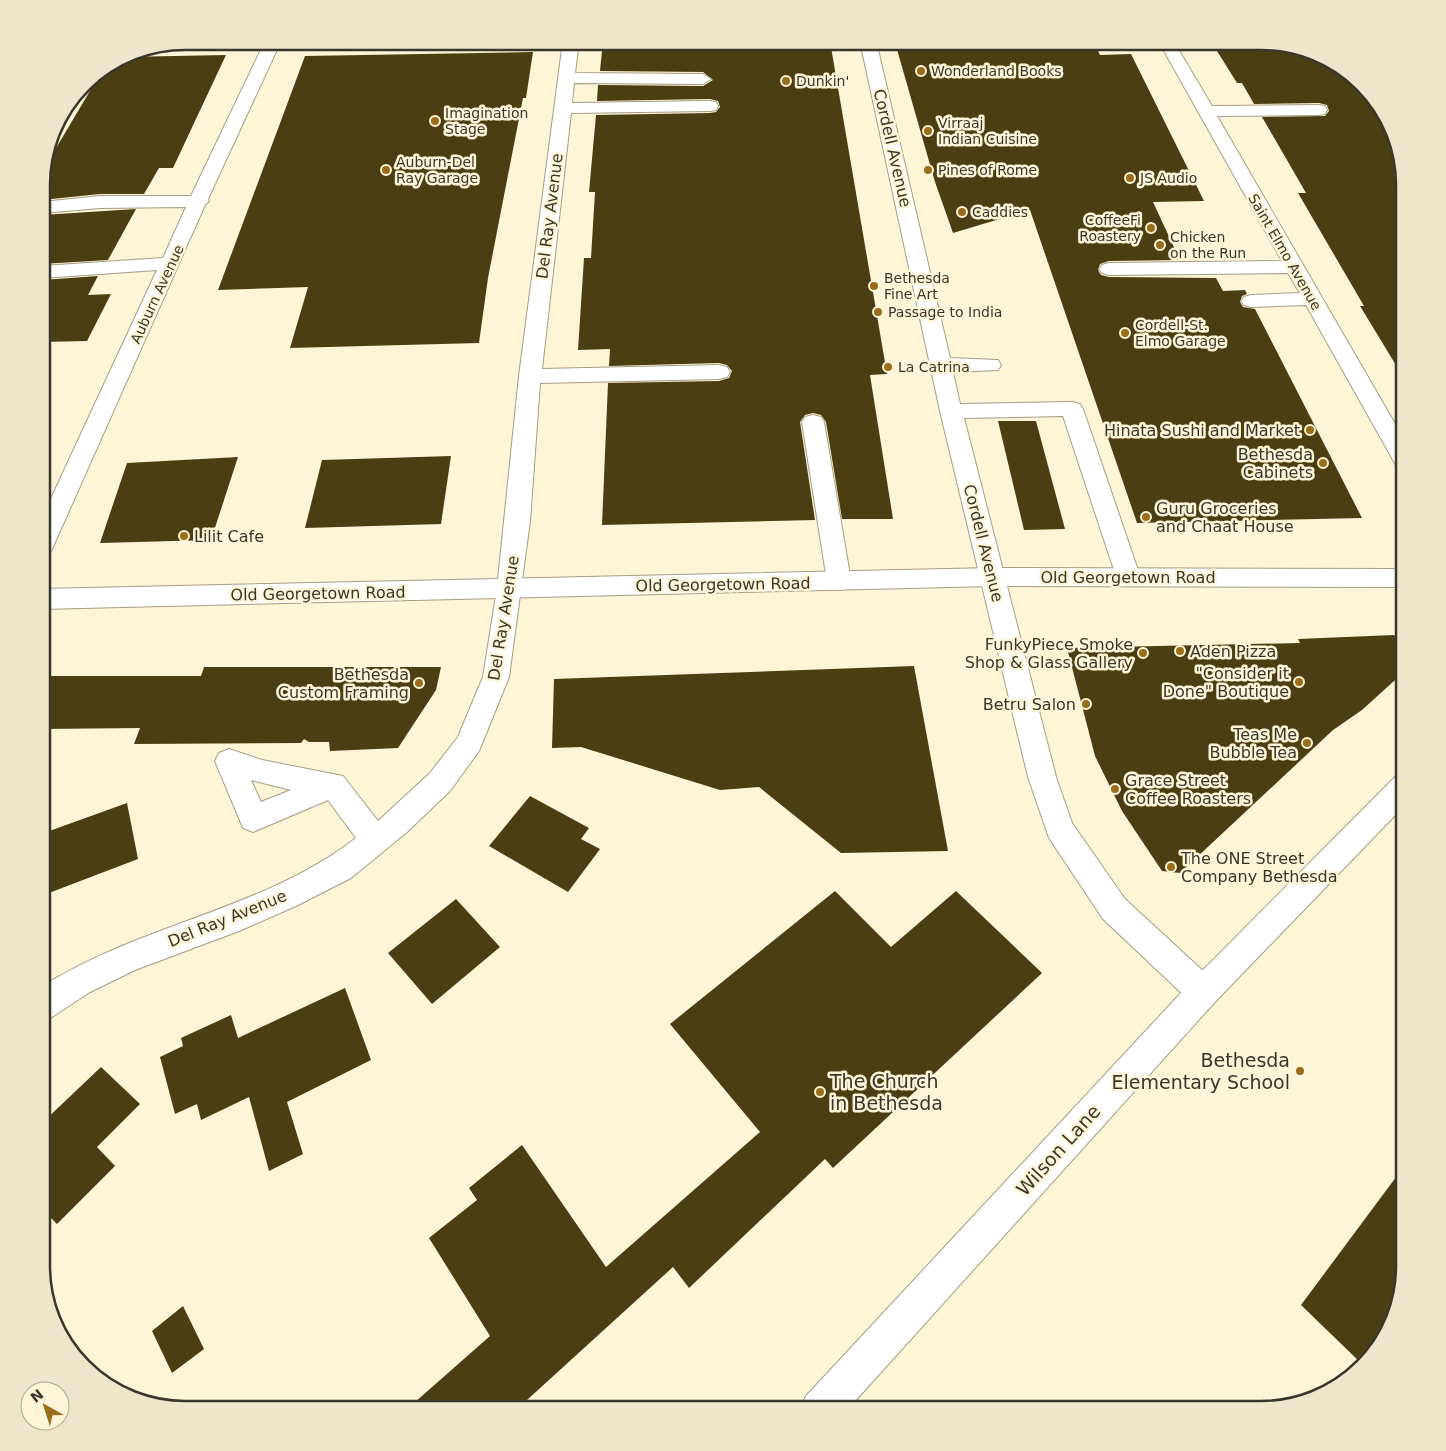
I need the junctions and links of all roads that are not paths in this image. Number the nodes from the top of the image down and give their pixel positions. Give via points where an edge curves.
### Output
1 (268, 50) edge
2 (570, 50) edge
3 (870, 50) edge
4 (1172, 50) edge
5 (566, 78) junction
6 (703, 79) dead end
7 (710, 106) dead end
8 (562, 108) junction
9 (1319, 110) dead end
10 (1207, 112) junction
11 (200, 202) junction
12 (50, 205) edge
13 (171, 263) junction
14 (1294, 267) junction
15 (1109, 269) dead end
16 (50, 271) edge
17 (1312, 299) junction
18 (1251, 301) dead end
19 (942, 365) junction
20 (990, 365) dead end
21 (719, 372) dead end
22 (530, 376) junction
23 (952, 411) junction
24 (813, 422) dead end
25 (1396, 445) edge
26 (50, 529) edge
27 (1128, 576) junction
28 (993, 577) junction
29 (1396, 578) edge
30 (839, 581) junction
31 (510, 589) junction
32 (50, 599) edge
33 (333, 785) dead end
34 (1396, 795) edge
35 (374, 839) junction
36 (1203, 992) junction
37 (50, 1000) edge
38 (828, 1401) edge

1 - 11 street, Auburn Avenue
2 - 5 street, Del Ray Avenue
3 - 19 street, Cordell Avenue
4 - 10 street, Saint Elmo Avenue
5 - 6 street
5 - 8 street, Del Ray Avenue
7 - 8 street
8 - 22 street, Del Ray Avenue
9 - 10 street
10 - 14 street, Saint Elmo Avenue
11 - 12 street
11 - 13 street, Auburn Avenue
13 - 16 street
13 - 26 street, Auburn Avenue
14 - 15 street
14 - 17 street, Saint Elmo Avenue
17 - 18 street
17 - 25 street, Saint Elmo Avenue
19 - 20 street
19 - 23 street, Cordell Avenue
21 - 22 street
22 - 31 street, Del Ray Avenue
23 - 27 street via 1072,409
23 - 28 street, Cordell Avenue
24 - 30 street
27 - 28 street, Old Georgetown Road
27 - 29 street, Old Georgetown Road
28 - 30 street, Old Georgetown Road
28 - 36 street, Cordell Avenue via 1042,777 1059,829 1114,909
30 - 31 street, Old Georgetown Road
31 - 32 street, Old Georgetown Road
31 - 35 street, Del Ray Avenue via 496,677 469,744 440,782 397,823
33 - 35 street
34 - 36 street, Wilson Lane
35 - 37 street, Del Ray Avenue via 340,868 286,896 126,958 79,981
36 - 38 street, Wilson Lane

